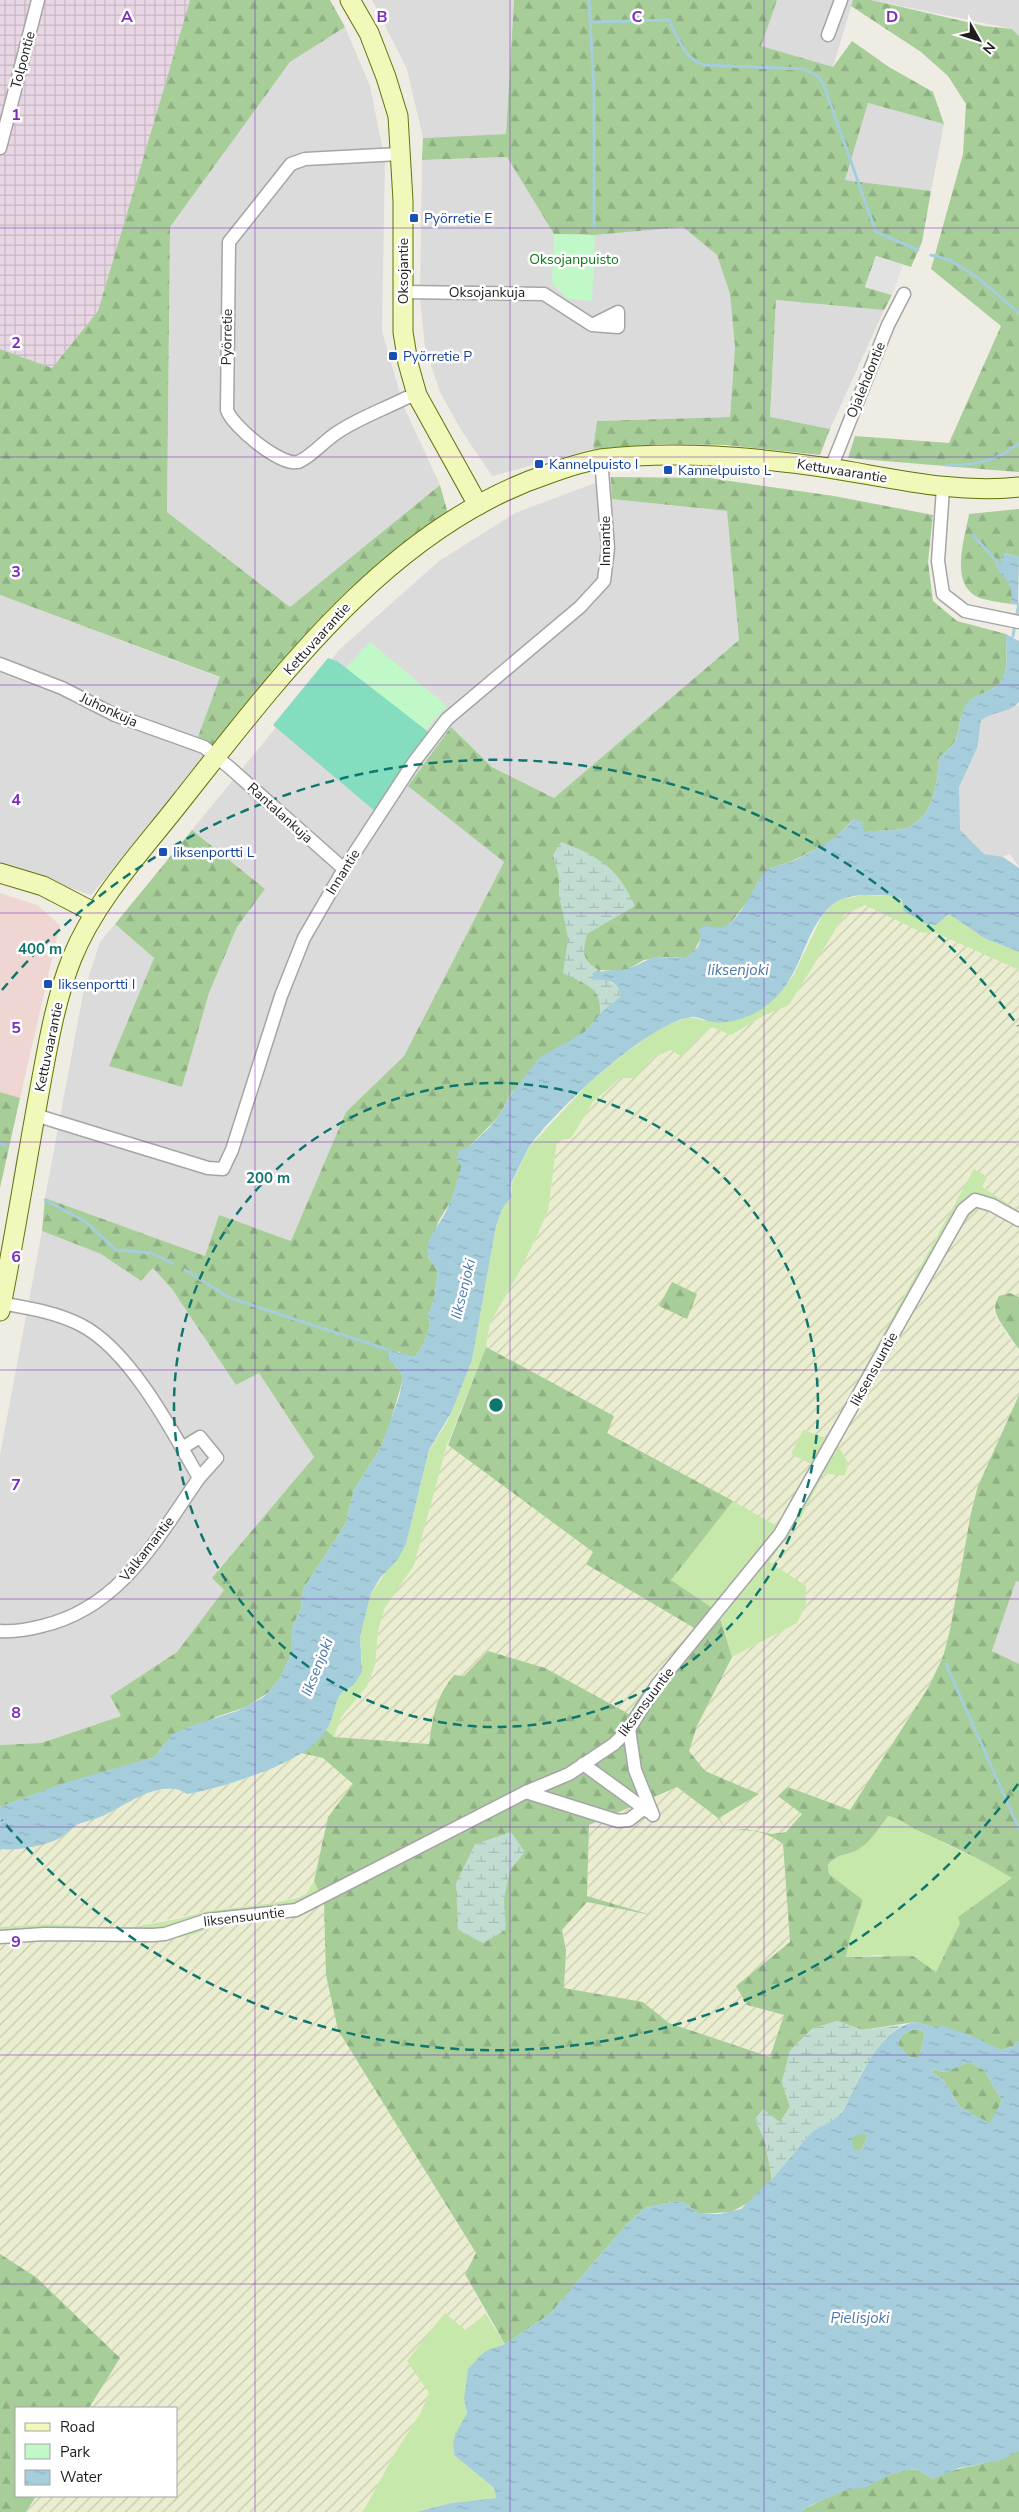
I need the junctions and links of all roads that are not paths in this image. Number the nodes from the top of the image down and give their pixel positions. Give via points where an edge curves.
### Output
1 (38, 0) edge
2 (350, 0) edge
3 (841, 0) edge
4 (828, 36) dead end
5 (0, 148) edge
6 (399, 154) junction
7 (403, 292) junction
8 (904, 294) dead end
9 (592, 325) dead end
10 (418, 395) junction
11 (599, 460) junction
12 (831, 468) junction
13 (1019, 487) edge
14 (943, 488) junction
15 (478, 505) junction
16 (1014, 621) edge
17 (0, 664) edge
18 (216, 757) junction
19 (344, 870) junction
20 (0, 873) edge
21 (95, 913) junction
22 (35, 1115) junction
23 (1019, 1220) edge
24 (0, 1306) edge
25 (182, 1448) junction
26 (200, 1478) junction
27 (0, 1631) edge
28 (629, 1729) junction
29 (583, 1764) junction
30 (526, 1792) junction
31 (643, 1809) junction
32 (0, 1937) edge

1 - 5 street, Tolpontie
2 - 6 street, Oksojantie via 369,33 386,77 398,116
3 - 4 street
6 - 7 street, Oksojantie via 403,201
6 - 10 street, Pyörretie via 305,159 291,164 229,242 227,410 235,423 276,457 289,462 299,461 345,428
7 - 9 street, Oksojankuja via 544,294
7 - 10 street, Oksojantie via 402,332
8 - 12 street, Ojalehdontie via 888,325
10 - 15 street, Oksojantie
11 - 12 street, Kettuvaarantie via 658,454 701,454
11 - 15 street, Kettuvaarantie via 532,479
11 - 19 street, Innantie via 608,548 604,581 580,608 447,719 414,762
12 - 14 street, Kettuvaarantie
13 - 14 street, Kettuvaarantie via 996,490
14 - 16 street via 938,561 944,594 965,611
15 - 18 street, Kettuvaarantie via 420,543 359,593
17 - 18 street, Juhonkuja via 62,688 115,716 204,747
18 - 19 street, Rantalankuja
18 - 21 street, Kettuvaarantie
19 - 22 street, Innantie via 304,938 281,996 232,1150 223,1168 208,1168
20 - 21 street via 43,886
21 - 22 street, Kettuvaarantie via 82,933 53,1016
22 - 24 street, Kettuvaarantie
23 - 28 street, Iiksensuuntie via 975,1200 963,1210 780,1534 657,1685
24 - 25 street via 52,1313 82,1326 110,1345 142,1385
25 - 26 street
25 - 26 street, Valkamantie via 200,1437 217,1458
26 - 27 street, Valkamantie via 152,1546 112,1592 64,1621 16,1632
28 - 29 street, Iiksensuuntie via 614,1744
28 - 31 street via 635,1770 653,1815
29 - 30 street, Iiksensuuntie via 569,1774
29 - 31 street
30 - 31 street via 618,1821 629,1820
30 - 32 street, Iiksensuuntie via 296,1910 207,1920 159,1934

